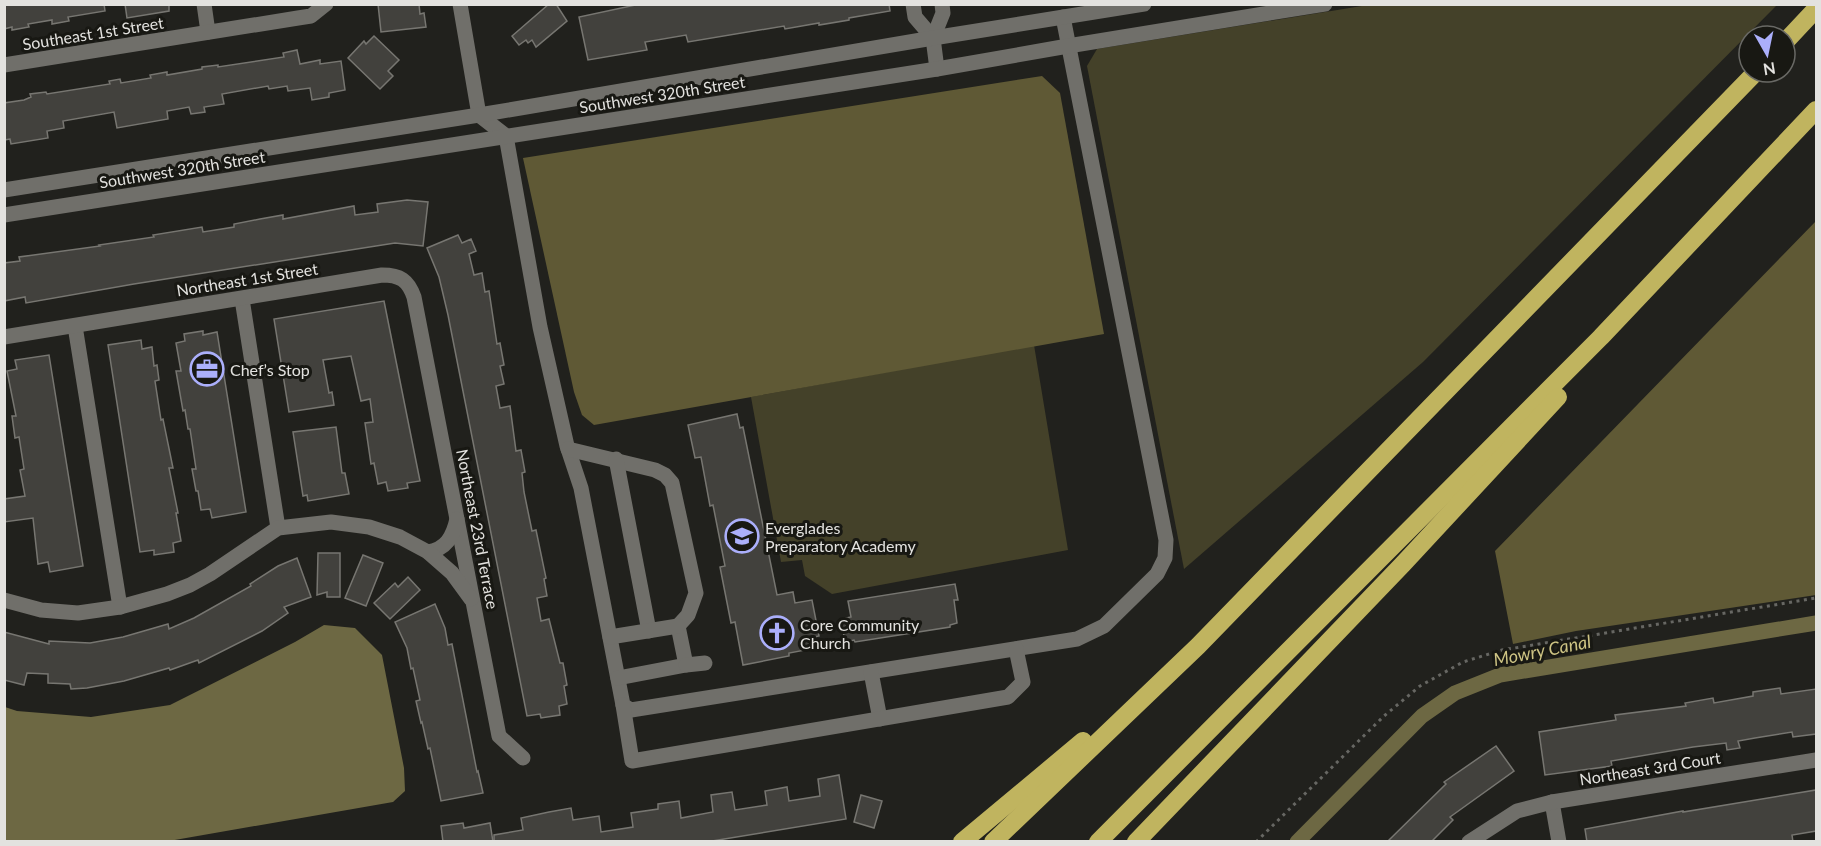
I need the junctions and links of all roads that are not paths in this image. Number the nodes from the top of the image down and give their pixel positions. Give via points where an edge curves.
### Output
1 (204, 4) edge
2 (326, 4) edge
3 (460, 4) edge
4 (913, 4) edge
5 (942, 4) edge
6 (1144, 4) edge
7 (1325, 4) edge
8 (1816, 9) edge
9 (1063, 17) junction
10 (1797, 29) edge
11 (208, 32) junction
12 (933, 38) junction
13 (1068, 46) junction
14 (4, 65) edge
15 (937, 69) junction
16 (1744, 84) edge
17 (1816, 110) edge
18 (479, 116) junction
19 (506, 136) junction
20 (4, 190) edge
21 (4, 215) edge
22 (414, 297) joint
23 (242, 299) junction
24 (75, 326) junction
25 (4, 337) edge
26 (1601, 337) junction
27 (568, 449) junction
28 (616, 459) junction
29 (456, 513) junction
30 (278, 528) junction
31 (428, 552) junction
32 (4, 600) edge
33 (473, 601) junction
34 (120, 607) junction
35 (678, 626) junction
36 (649, 631) junction
37 (610, 637) junction
38 (1198, 646) junction
39 (1016, 650) junction
40 (705, 663) dead end
41 (686, 665) junction
42 (871, 672) junction
43 (618, 678) junction
44 (623, 705) junction
45 (880, 719) junction
46 (523, 758) dead end
47 (1816, 760) edge
48 (1552, 802) junction
49 (962, 842) edge
50 (993, 842) edge
51 (1098, 842) edge
52 (1136, 842) edge
53 (1470, 842) edge
54 (1559, 842) edge

1 - 11 street
2 - 11 street, Southeast 1st Street via 311,16
3 - 18 street
4 - 12 street via 915,17
5 - 12 street via 943,14
6 - 9 street, Southwest 320th Street
7 - 13 street, Southwest 320th Street
8 - 10 highway
9 - 12 street, Southwest 320th Street
9 - 13 street
11 - 14 street, Southeast 1st Street
12 - 15 street
12 - 18 street, Southwest 320th Street
13 - 15 street, Southwest 320th Street
13 - 39 street via 1166,549 1157,574 1098,630 1077,639
15 - 19 street, Southwest 320th Street
16 - 38 highway
17 - 26 highway
18 - 19 street
18 - 20 street, Southwest 320th Street
19 - 21 street, Southwest 320th Street
19 - 27 street via 540,327
22 - 23 street, Northeast 1st Street via 405,281 389,275
22 - 29 street, Northeast 23rd Terrace
23 - 24 street, Northeast 1st Street
23 - 30 street
24 - 25 street, Northeast 1st Street
24 - 34 street
26 - 51 highway
26 - 52 highway via 1562,392
27 - 28 street
27 - 37 street via 581,488
28 - 35 street via 656,470 672,483 696,593 688,615
28 - 36 street
29 - 31 street via 454,529 444,547
29 - 33 street, Northeast 23rd Terrace
30 - 31 street via 350,523 400,537
30 - 34 street via 190,585
31 - 33 street via 452,573
32 - 34 street via 41,610 78,613
33 - 46 street, Northeast 23rd Terrace via 499,736
35 - 36 street
35 - 41 street
36 - 37 street
37 - 43 street
38 - 49 highway
38 - 50 highway
39 - 42 street
39 - 45 street via 1023,682 1008,698
40 - 41 street
41 - 43 street
42 - 44 street via 631,710
42 - 45 street
43 - 44 street
44 - 45 street via 632,761
47 - 48 street, Northeast 3rd Court
48 - 53 street, Northeast 3rd Court via 1517,811
48 - 54 street

